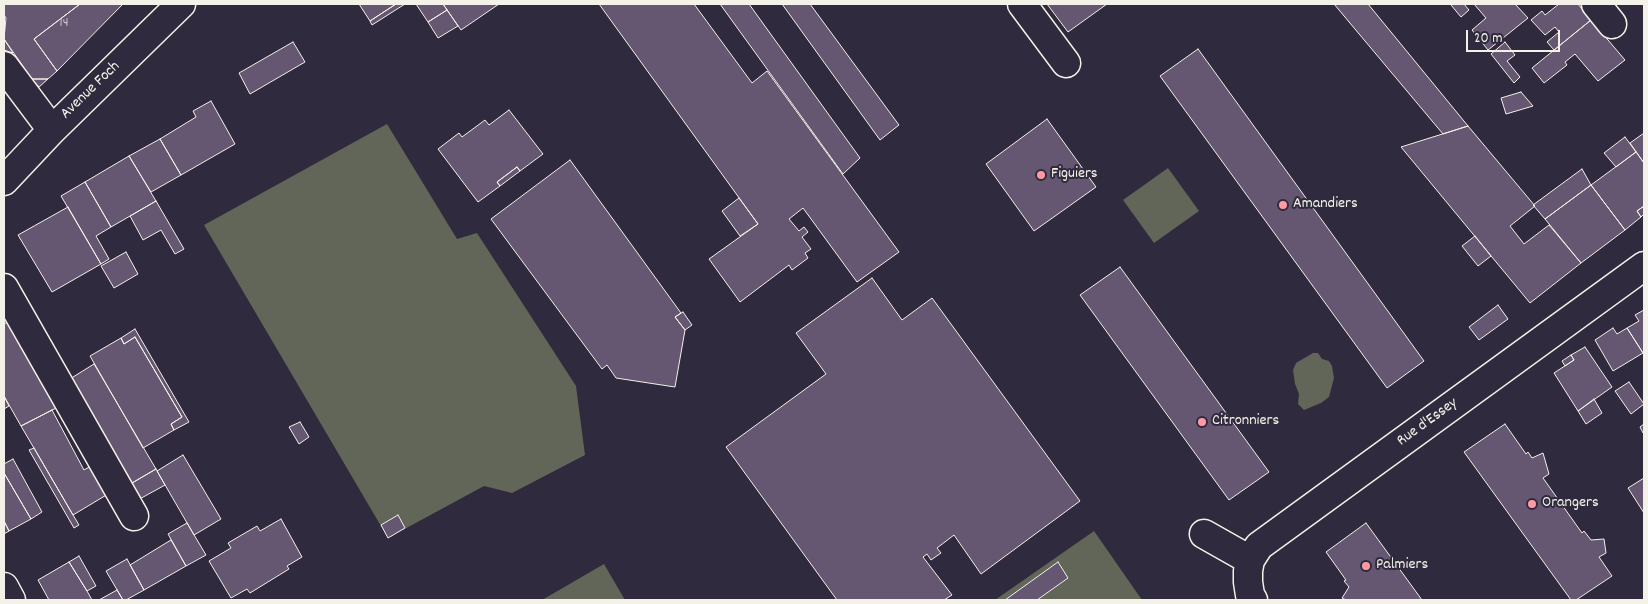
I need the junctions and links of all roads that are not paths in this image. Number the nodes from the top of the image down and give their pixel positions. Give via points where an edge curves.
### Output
1 (181, 4) edge
2 (1022, 4) edge
3 (1066, 64) dead end
4 (4, 66) edge
5 (52, 130) junction
6 (4, 181) edge
7 (1644, 266) edge
8 (4, 288) edge
9 (134, 516) dead end
10 (1204, 534) dead end
11 (1250, 560) junction
12 (4, 587) edge
13 (11, 600) edge
14 (1253, 600) edge

1 - 5 street, Avenue Foch
2 - 3 street
4 - 5 street
5 - 6 street, Avenue Foch
7 - 11 street, Rue d'Essey via 1258,546
8 - 9 street
10 - 11 street
11 - 14 street via 1248,582
12 - 13 street

